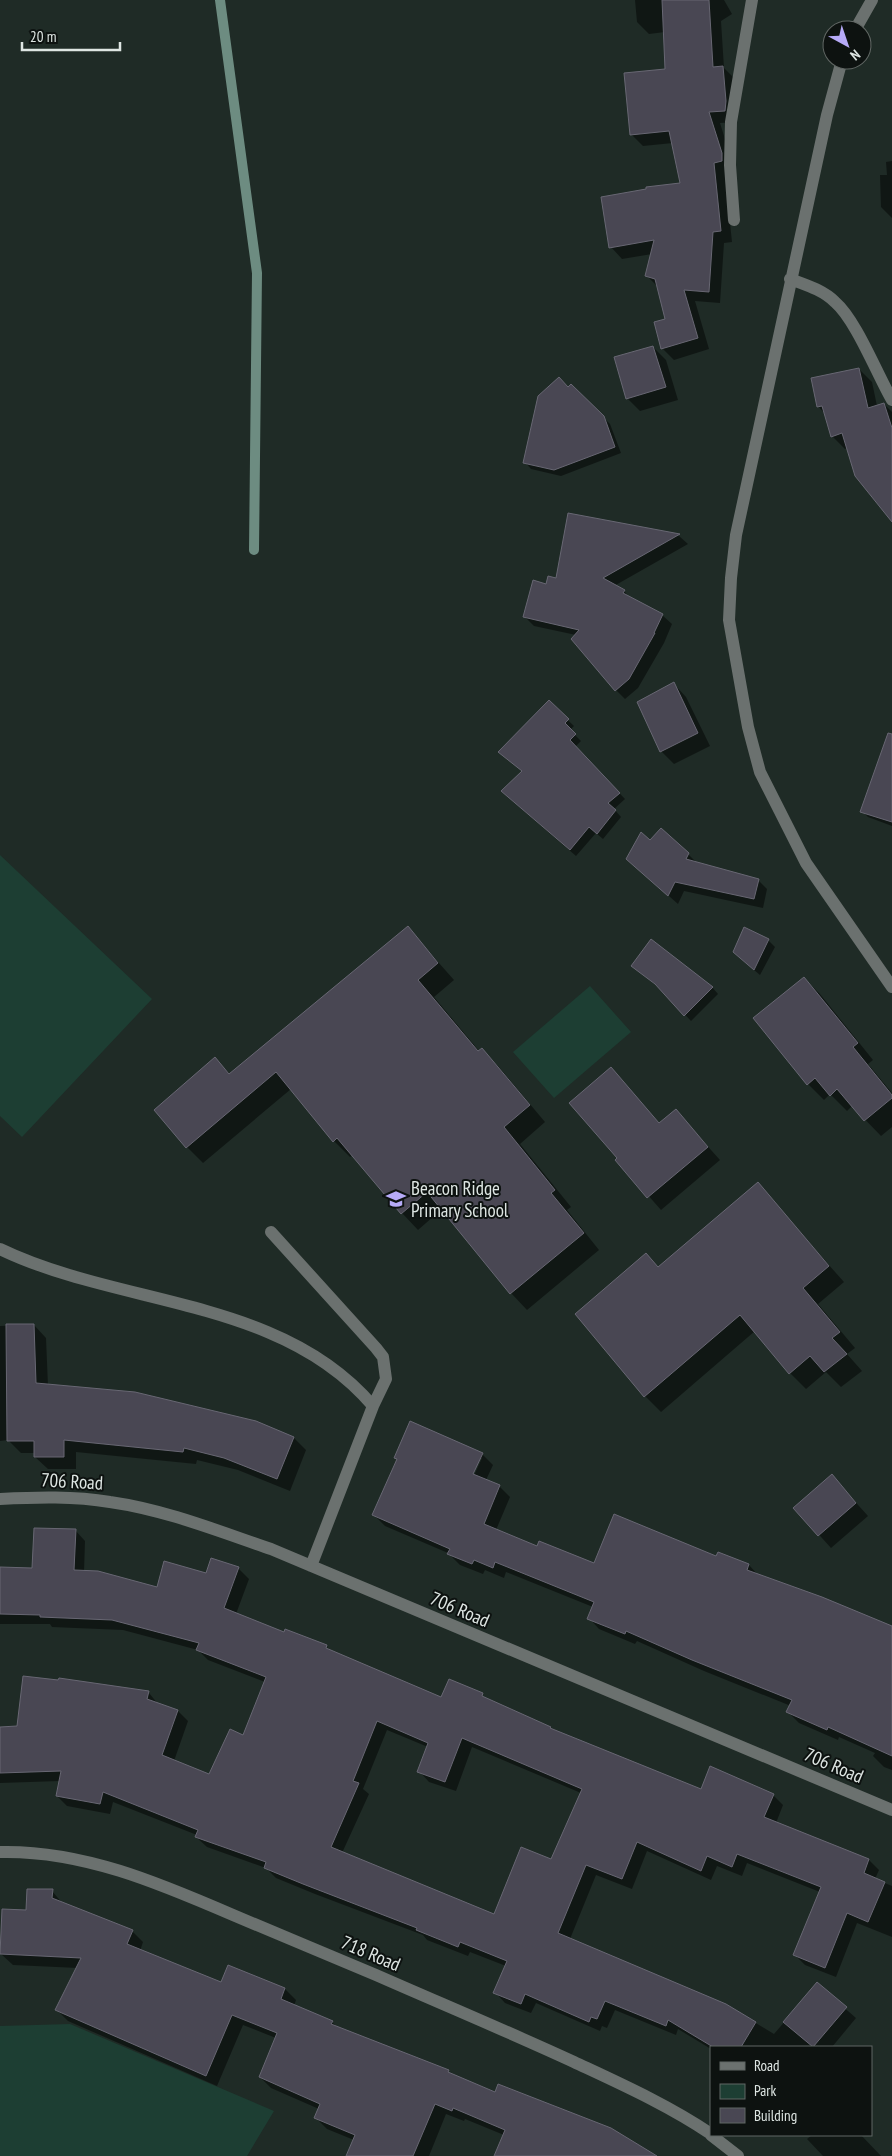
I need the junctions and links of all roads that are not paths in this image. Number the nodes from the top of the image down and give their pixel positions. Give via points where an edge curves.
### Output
1 (752, 0) edge
2 (872, 0) edge
3 (861, 20) edge
4 (839, 70) edge
5 (734, 220) dead end
6 (790, 279) junction
7 (892, 400) edge
8 (892, 987) edge
9 (271, 1232) dead end
10 (0, 1249) edge
11 (373, 1406) junction
12 (0, 1499) edge
13 (311, 1566) junction
14 (892, 1810) edge
15 (0, 1852) edge
16 (710, 2134) edge
17 (712, 2136) edge
18 (738, 2156) edge

1 - 5 street via 731,122
2 - 3 street
4 - 6 street
6 - 7 street via 816,289 836,302 852,324
6 - 8 street via 736,535 729,620 748,727 760,772 806,863
9 - 11 street via 383,1357 386,1379
10 - 11 street via 25,1261 210,1311 285,1339 332,1368
11 - 13 street
12 - 13 street, 706 Road via 50,1497 111,1502 178,1517
13 - 14 street, 706 Road
15 - 16 street, 718 Road via 24,1851 60,1856 116,1869 205,1903 525,2039 640,2093
17 - 18 street, 718 Road

